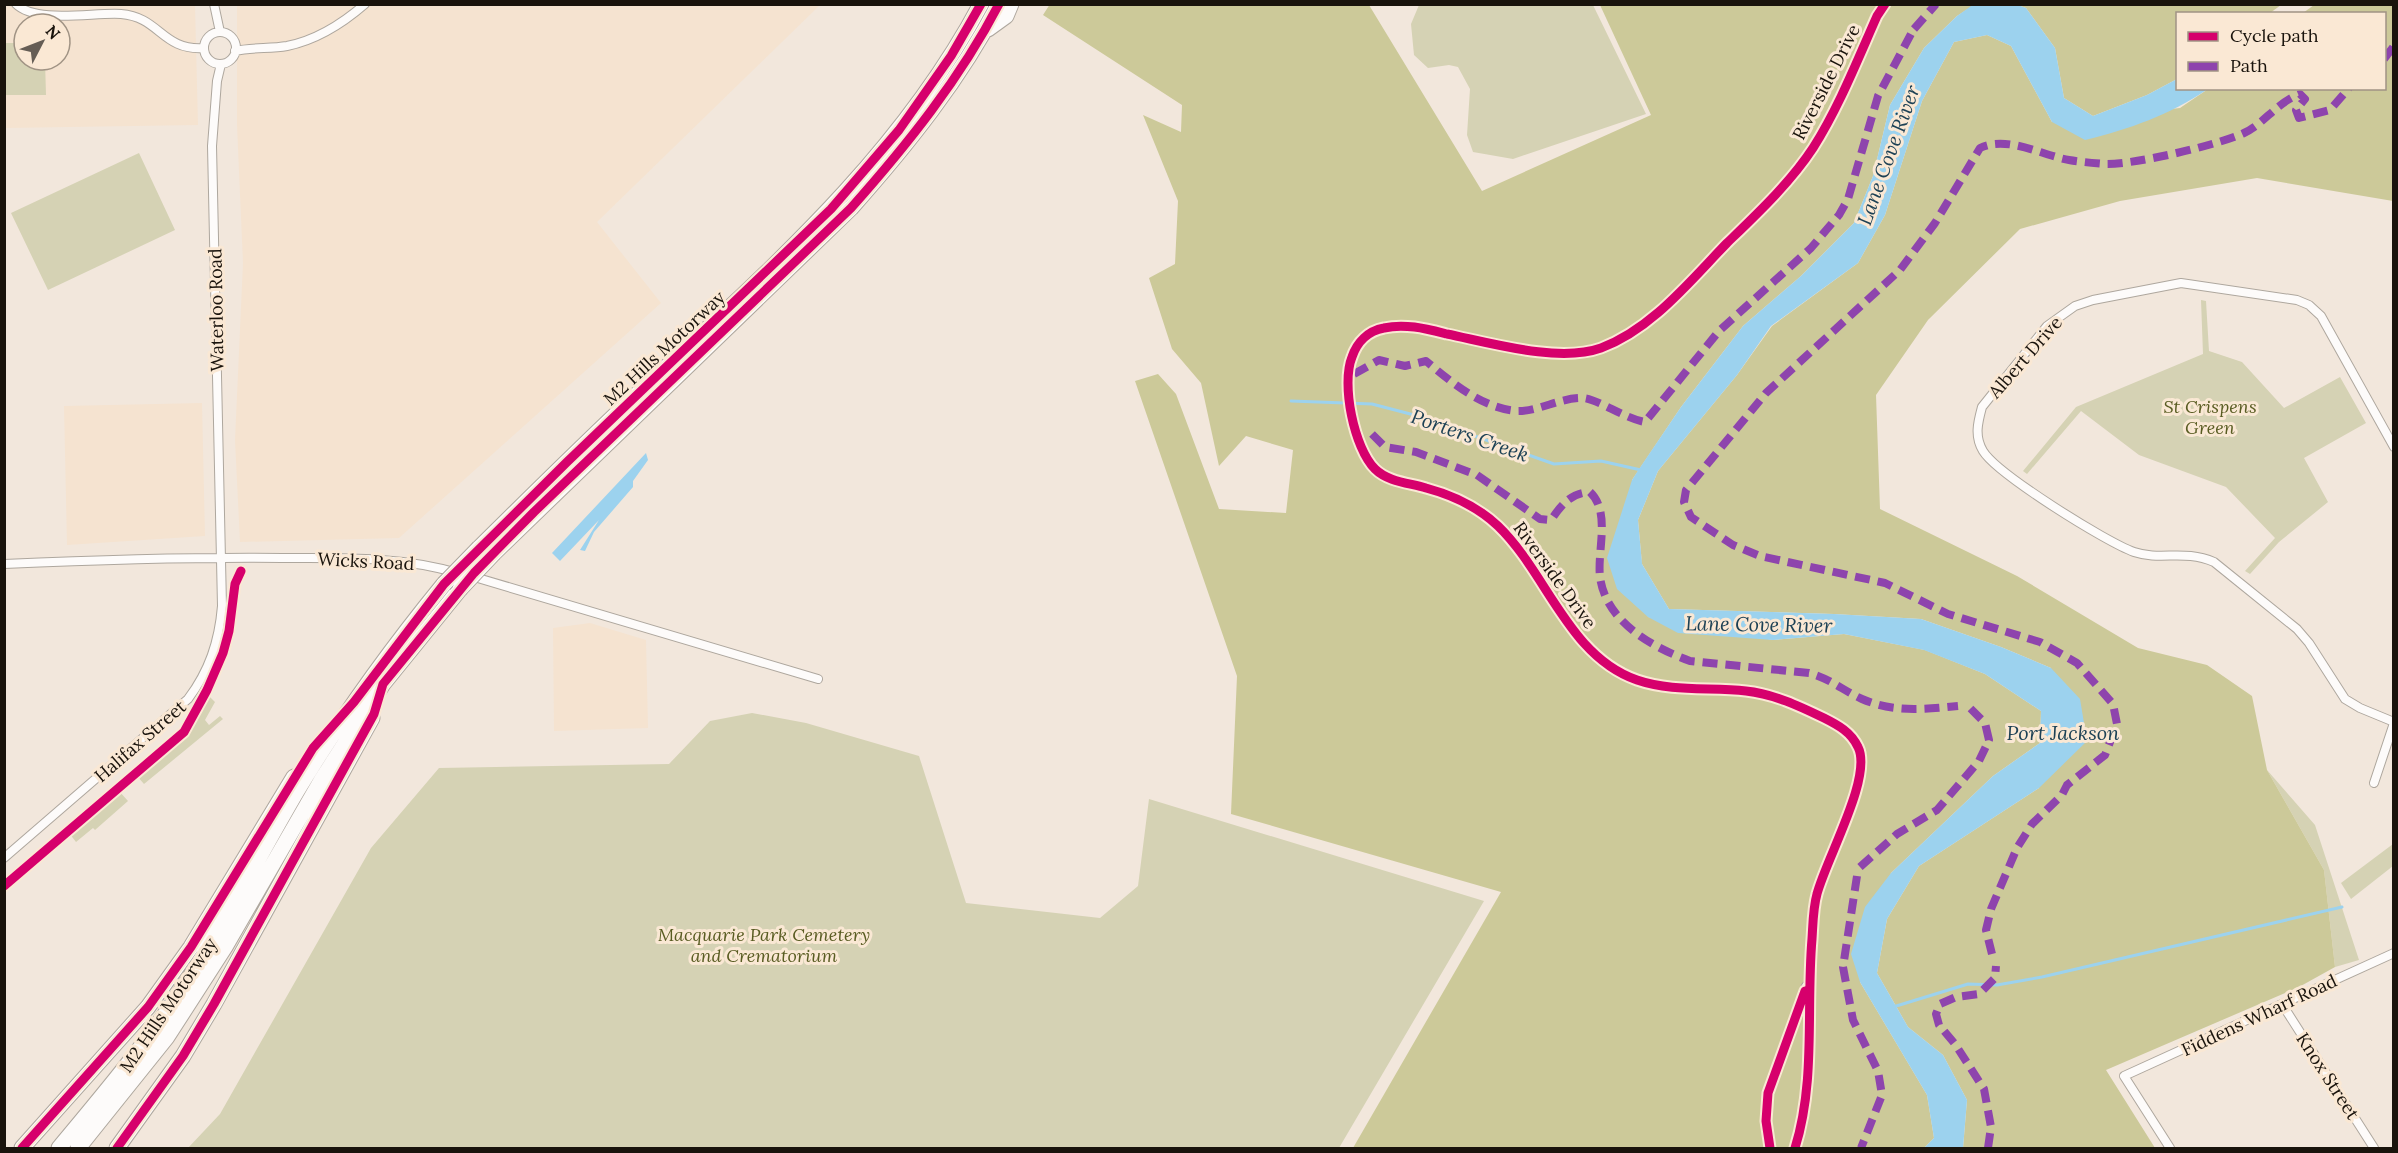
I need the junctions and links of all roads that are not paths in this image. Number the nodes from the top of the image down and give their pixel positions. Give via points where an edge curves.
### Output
1 (16, 4) edge
2 (214, 4) edge
3 (365, 4) edge
4 (981, 4) edge
5 (999, 4) edge
6 (1011, 4) edge
7 (1885, 4) edge
8 (220, 33) junction
9 (984, 33) junction
10 (204, 48) junction
11 (236, 51) junction
12 (221, 64) junction
13 (2394, 447) edge
14 (221, 556) junction
15 (4, 564) edge
16 (818, 679) dead end
17 (383, 684) junction
18 (354, 702) junction
19 (2394, 722) edge
20 (2374, 783) dead end
21 (4, 858) edge
22 (2394, 953) edge
23 (1808, 980) junction
24 (2282, 1004) junction
25 (22, 1149) edge
26 (58, 1149) edge
27 (78, 1149) edge
28 (117, 1149) edge
29 (1770, 1149) edge
30 (1795, 1149) edge
31 (2170, 1149) edge
32 (2374, 1149) edge

1 - 10 street via 33,14 132,16 148,21 172,44
2 - 8 street
3 - 11 street via 319,36 288,46
4 - 18 highway, M2 Hills Motorway, bridge via 951,56 899,130 851,188 444,584
5 - 9 highway, M2 Hills Motorway
6 - 9 highway via 1006,16
7 - 23 street, Riverside Drive via 1837,106 1810,152 1765,205 1638,329 1604,347 1568,353 1504,346 1417,327 1388,326 1366,335 1358,344 1346,376 1364,450 1377,471 1453,497 1489,518 1525,558 1588,648 1621,673 1662,686 1772,696 1834,723 1851,736 1860,752 1860,776 1816,895
8 - 10 street via 210,35
8 - 11 street via 230,36
9 - 17 highway, M2 Hills Motorway, bridge via 917,129 851,208 494,553
10 - 12 street via 207,58
11 - 12 street via 231,60
12 - 14 street, Waterloo Road via 212,147
13 - 19 street, Albert Drive via 2329,329 2309,305 2181,283 2093,300 2059,316 1982,407 1978,422 1978,437 1991,462 2049,504 2133,551 2152,556 2198,555 2214,562 2297,629 2345,699
14 - 15 street, Wicks Road
14 - 16 street, Wicks Road via 376,559 432,565
14 - 21 street, Halifax Street via 220,627 202,680 171,717
17 - 27 highway, M2 Hills Motorway via 322,779 195,996 137,1078
17 - 28 highway via 374,714 214,1004 183,1056
18 - 25 highway via 313,748 190,946 147,1007
18 - 26 highway, M2 Hills Motorway via 297,791 190,977 107,1091
19 - 20 street
22 - 24 street, Fiddens Wharf Road
23 - 29 street, Riverside Drive via 1768,1093
23 - 30 street, Riverside Drive via 1807,1092
24 - 31 street, Fiddens Wharf Road via 2124,1076
24 - 32 street, Knox Street

